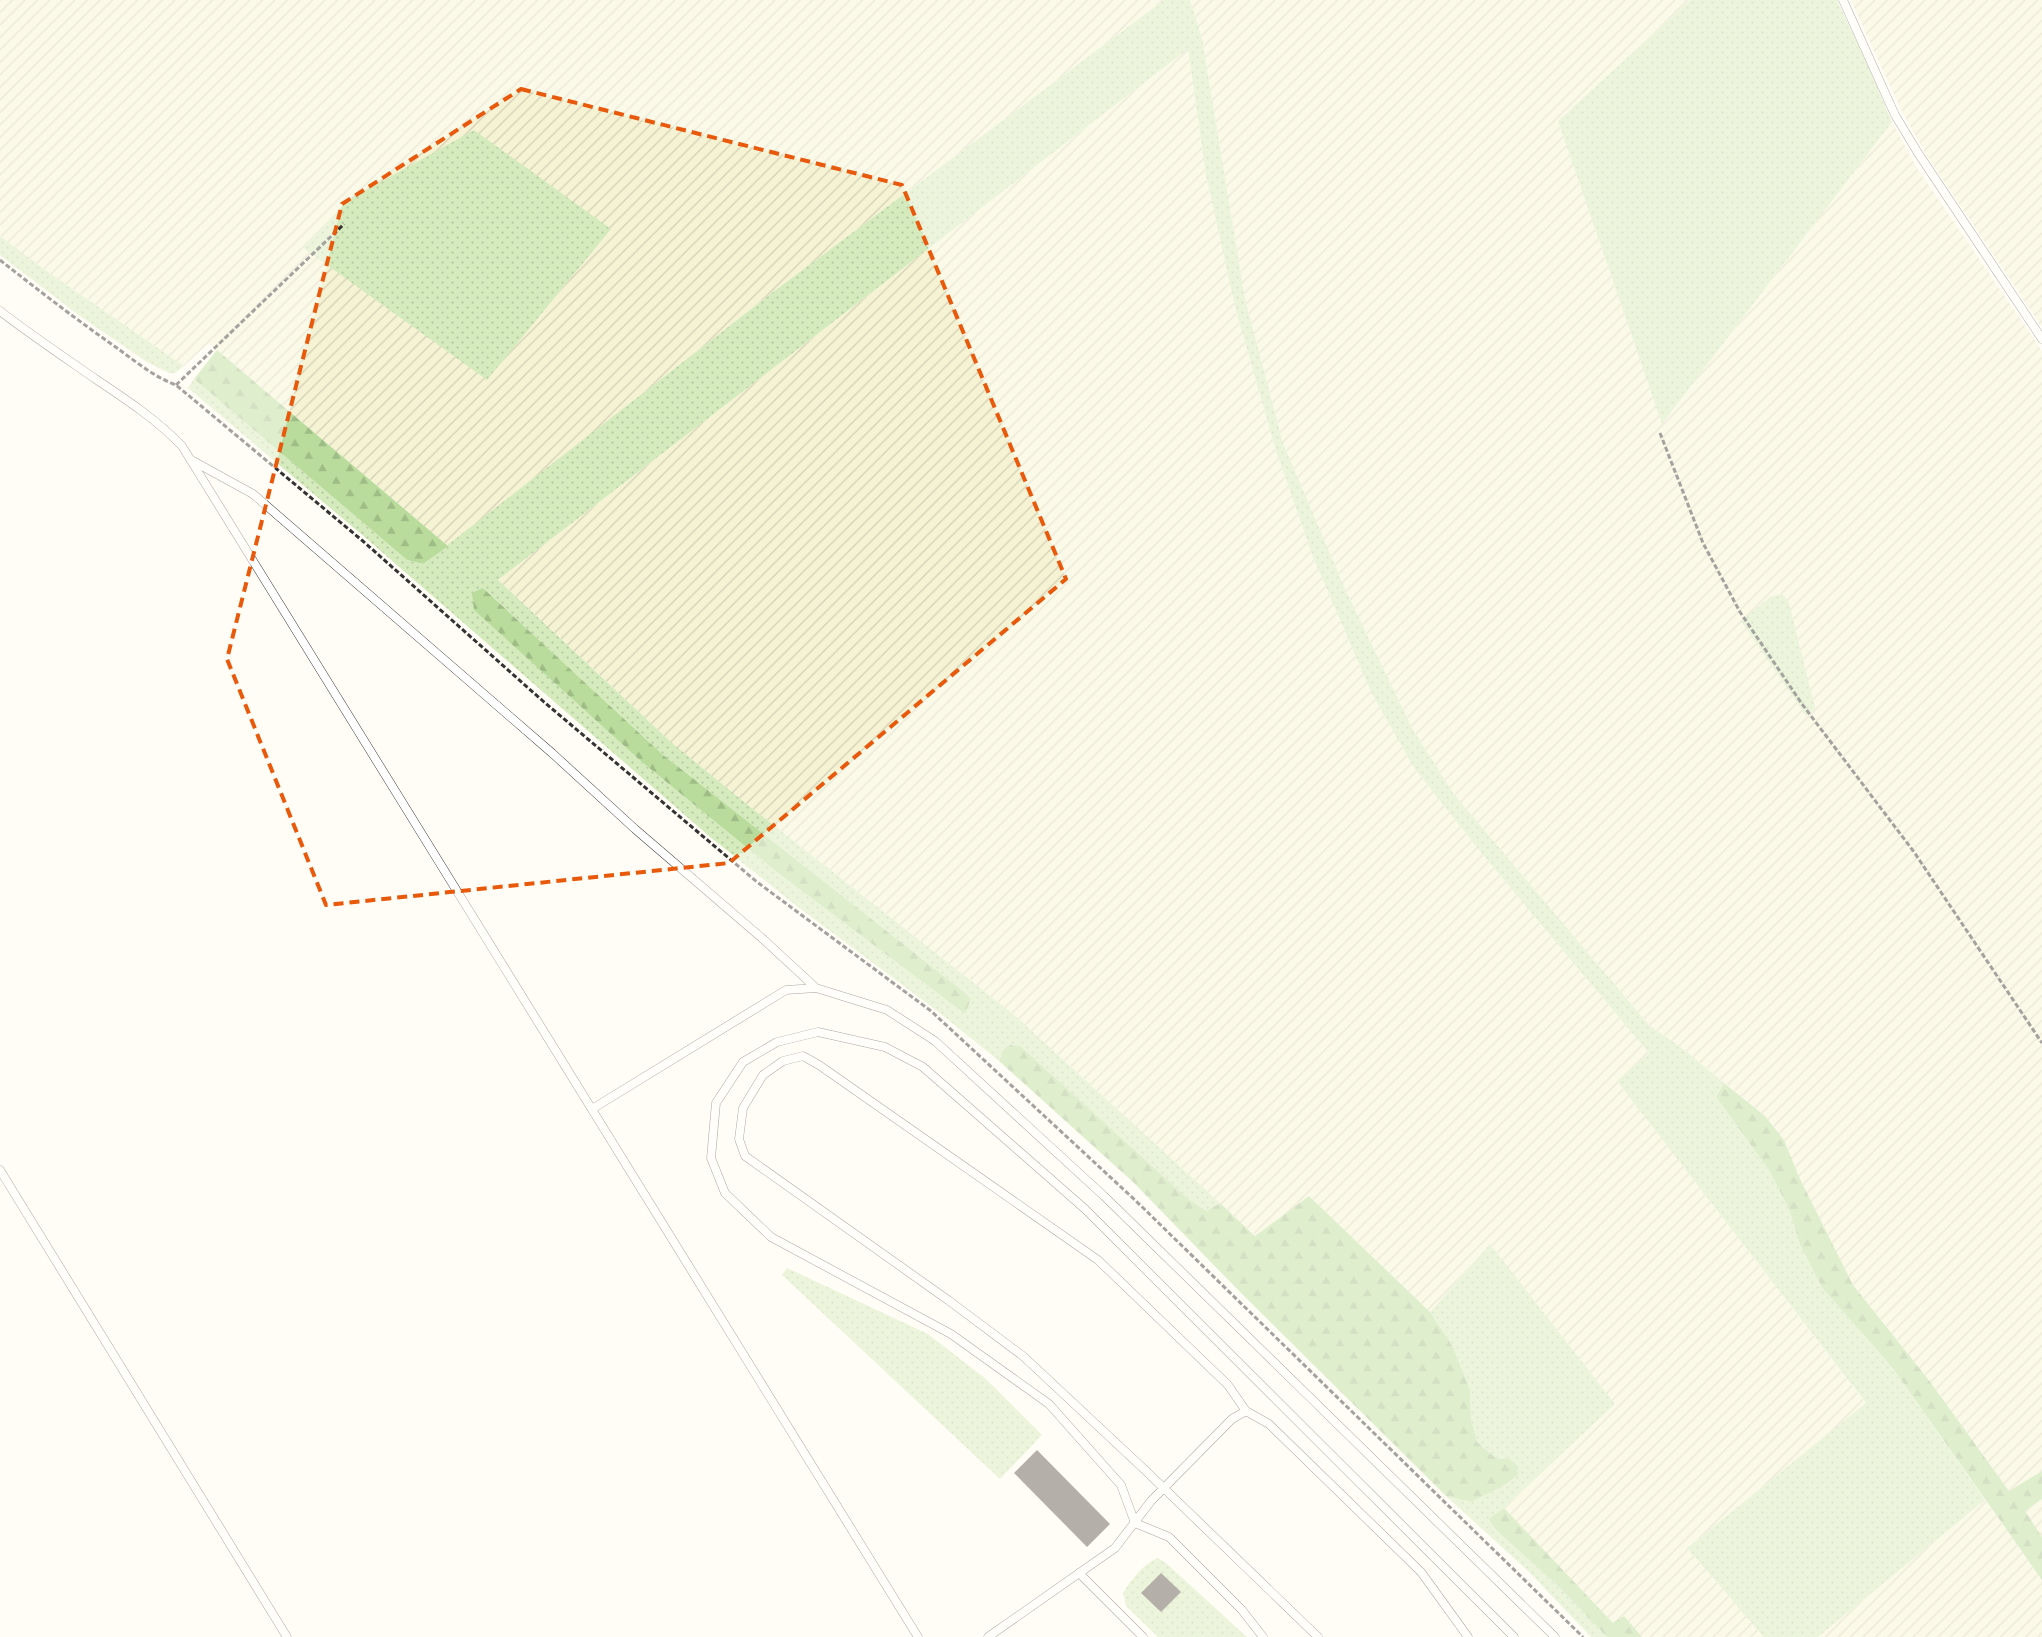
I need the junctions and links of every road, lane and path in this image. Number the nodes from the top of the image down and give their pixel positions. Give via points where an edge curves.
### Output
1 (1843, 0) edge
2 (344, 224) dead end
3 (0, 260) edge
4 (0, 311) edge
5 (2042, 339) edge
6 (176, 385) junction
7 (1660, 433) dead end
8 (191, 460) junction
9 (816, 988) junction
10 (2042, 1044) edge
11 (592, 1109) junction
12 (0, 1170) edge
13 (8, 1183) junction
14 (0, 1188) edge
15 (1246, 1411) junction
16 (1164, 1488) junction
17 (1135, 1523) junction
18 (1080, 1573) junction
19 (287, 1637) edge
20 (918, 1637) edge
21 (988, 1637) edge
22 (1143, 1637) edge
23 (1263, 1637) edge
24 (1318, 1637) edge
25 (1468, 1637) edge
26 (1514, 1637) edge
27 (1556, 1637) edge
28 (1583, 1637) edge

1 - 5 lane via 1896,115 1918,153
2 - 6 path
3 - 6 path via 71,316
4 - 8 lane via 166,430
6 - 28 path via 364,542 544,702 757,882 931,1011 1135,1200
7 - 10 path via 1703,544 1740,612 1802,704 1914,852
8 - 9 lane via 253,494 552,753
8 - 11 lane
9 - 11 lane via 786,990
9 - 27 lane via 887,1010 935,1040 1104,1196
11 - 20 lane
12 - 13 lane
13 - 14 lane
13 - 19 lane
15 - 16 lane via 1232,1420
15 - 16 lane via 1228,1384 1098,1260 820,1065 803,1056 783,1062 763,1076 743,1108 738,1139 745,1156 1023,1356
15 - 25 lane via 1269,1424 1421,1572
16 - 17 lane
16 - 24 lane
17 - 18 lane via 1115,1548
17 - 23 lane via 1169,1537 1242,1610
17 - 26 lane via 1121,1485 1049,1404 951,1334 771,1237 725,1193 711,1158 716,1103 743,1062 777,1042 818,1032 885,1046 923,1067 1085,1209
18 - 21 lane
18 - 22 lane

